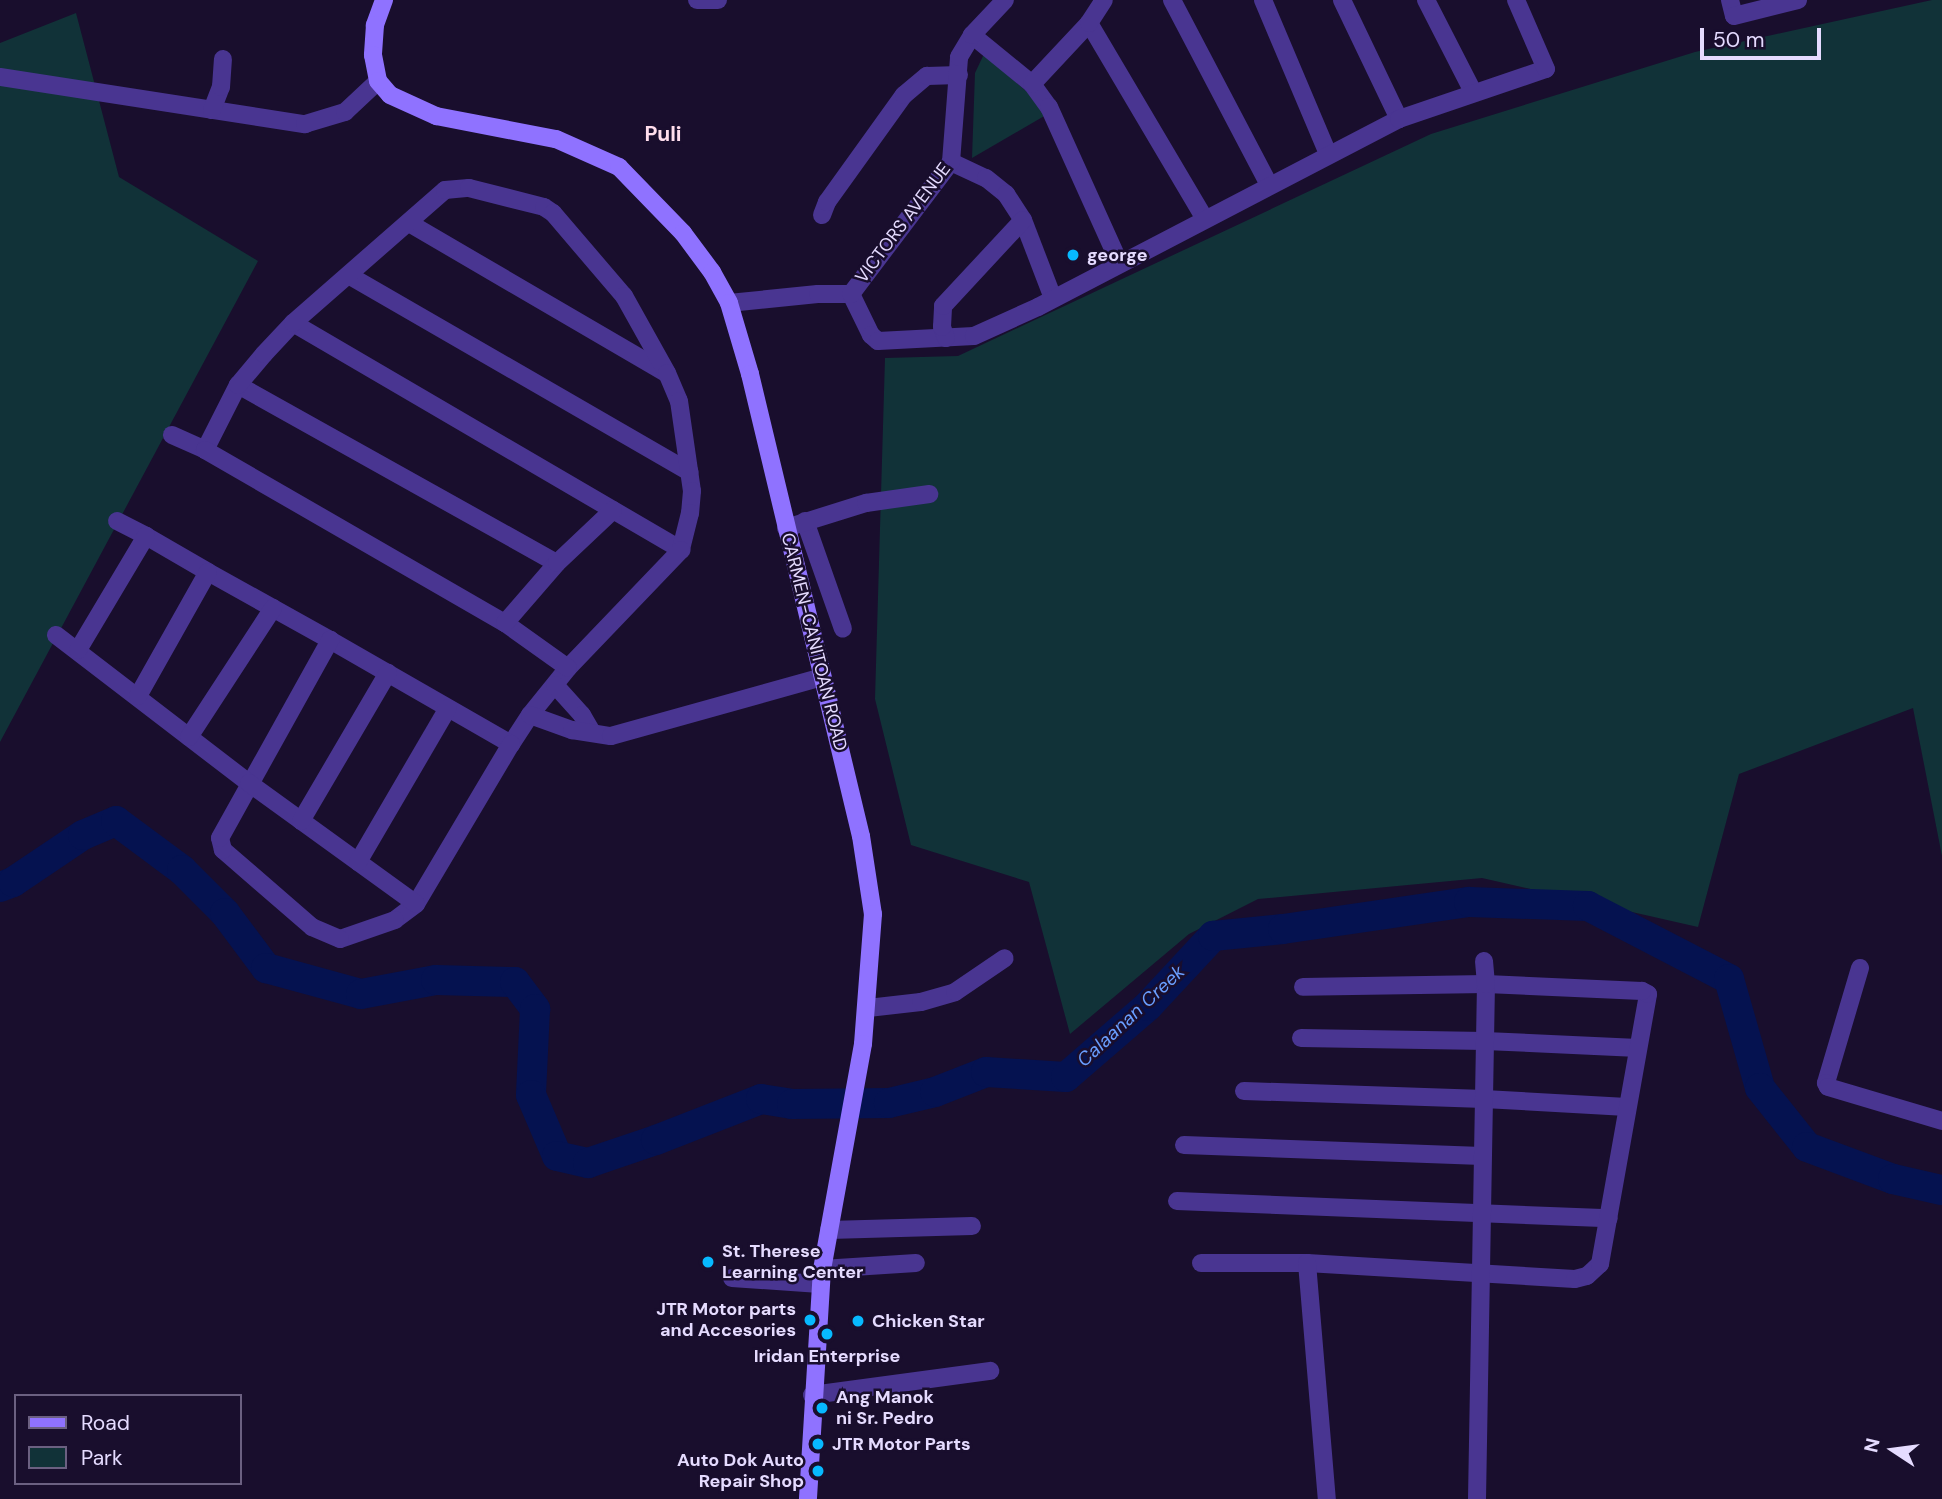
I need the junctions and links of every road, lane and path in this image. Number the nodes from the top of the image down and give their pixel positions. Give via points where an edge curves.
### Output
1 (384, 0) edge
2 (697, 0) edge
3 (718, 0) edge
4 (1005, 0) edge
5 (1104, 0) edge
6 (1172, 0) edge
7 (1263, 0) edge
8 (1342, 0) edge
9 (1426, 0) edge
10 (1516, 0) edge
11 (1798, 0) edge
12 (1732, 8) edge
13 (1089, 23) junction
14 (972, 35) junction
15 (223, 59) dead end
16 (959, 75) junction
17 (0, 77) edge
18 (378, 81) junction
19 (1032, 84) junction
20 (1473, 92) junction
21 (212, 110) junction
22 (1399, 119) junction
23 (1328, 154) junction
24 (951, 162) junction
25 (1269, 185) junction
26 (822, 215) dead end
27 (1205, 219) junction
28 (1023, 220) junction
29 (409, 223) junction
30 (1120, 264) junction
31 (350, 276) junction
32 (851, 294) junction
33 (1054, 298) junction
34 (729, 303) junction
35 (293, 323) junction
36 (946, 338) junction
37 (667, 373) junction
38 (238, 385) junction
39 (172, 435) dead end
40 (205, 450) junction
41 (690, 472) junction
42 (929, 494) dead end
43 (612, 510) junction
44 (117, 521) dead end
45 (804, 521) junction
46 (786, 528) junction
47 (146, 536) junction
48 (681, 550) junction
49 (557, 563) junction
50 (208, 572) junction
51 (273, 608) junction
52 (505, 623) junction
53 (843, 629) dead end
54 (56, 635) dead end
55 (330, 640) junction
56 (78, 650) junction
57 (568, 668) junction
58 (388, 673) junction
59 (822, 677) junction
60 (555, 685) junction
61 (138, 696) junction
62 (448, 708) junction
63 (530, 715) junction
64 (592, 732) junction
65 (189, 737) junction
66 (511, 744) junction
67 (249, 783) junction
68 (301, 821) junction
69 (358, 862) junction
70 (416, 904) junction
71 (1005, 958) dead end
72 (1484, 961) dead end
73 (1860, 968) dead end
74 (1486, 984) junction
75 (1303, 987) dead end
76 (868, 1008) junction
77 (1301, 1038) dead end
78 (1485, 1041) junction
79 (1638, 1048) junction
80 (1244, 1091) dead end
81 (1484, 1098) junction
82 (1627, 1107) junction
83 (1942, 1121) edge
84 (1184, 1145) dead end
85 (1482, 1156) junction
86 (1177, 1201) dead end
87 (1481, 1214) junction
88 (1609, 1219) junction
89 (972, 1226) dead end
90 (829, 1230) junction
91 (1201, 1263) dead end
92 (1307, 1263) junction
93 (916, 1264) dead end
94 (1481, 1274) junction
95 (821, 1276) junction
96 (732, 1278) dead end
97 (990, 1371) dead end
98 (812, 1395) junction
99 (808, 1499) edge
100 (1327, 1499) edge
101 (1477, 1499) edge

1 - 18 main road via 375,25 373,55
2 - 3 street
4 - 14 street, VICTORS AVENUE
5 - 13 street
6 - 25 street
7 - 23 street
8 - 22 street
9 - 20 street
10 - 20 street via 1546,69
11 - 12 street
13 - 19 street
13 - 27 street
14 - 16 street, VICTORS AVENUE via 959,57
14 - 19 street
15 - 21 street via 221,87
16 - 24 street, VICTORS AVENUE
16 - 26 street via 927,76 904,95
17 - 21 street
18 - 21 street via 345,112 305,124
18 - 34 main road, CARMEN-CANITOAN ROAD via 390,95 436,116 556,139 619,167 683,233
19 - 30 street via 1049,107
20 - 22 street
22 - 23 street
23 - 25 street
24 - 28 street via 986,178 1006,194
24 - 32 street, VICTORS AVENUE
25 - 27 street
27 - 30 street
28 - 33 street
28 - 36 street via 943,306
29 - 31 street
29 - 37 street
29 - 37 street via 446,190 456,187 544,207 624,296
30 - 33 street
31 - 35 street
31 - 41 street
32 - 34 street
32 - 36 street via 878,341
33 - 36 street via 974,336
34 - 46 main road, CARMEN-CANITOAN ROAD
35 - 38 street
35 - 43 street
37 - 41 street via 679,401
38 - 40 street
38 - 49 street
39 - 40 street
40 - 52 street
41 - 48 street via 690,513
42 - 45 street via 893,497
43 - 48 street
43 - 49 street
44 - 47 street
45 - 46 street
45 - 53 street
46 - 59 main road, CARMEN-CANITOAN ROAD
47 - 50 street
47 - 56 street
48 - 57 street
49 - 52 street
50 - 51 street
50 - 61 street
51 - 55 street
51 - 65 street
52 - 57 street
54 - 56 street
55 - 58 street
55 - 67 street
56 - 61 street
57 - 60 street
58 - 62 street
58 - 68 street
59 - 64 street via 631,733 611,736
59 - 76 main road, CARMEN-CANITOAN ROAD via 868,869 873,914
60 - 63 street
60 - 64 street
61 - 65 street
62 - 66 street
62 - 69 street
63 - 64 street
63 - 66 street
65 - 67 street
66 - 70 street
67 - 68 street
67 - 70 street via 222,831 220,844 312,927 340,939 395,920
68 - 69 street
69 - 70 street
71 - 76 street via 955,992 921,1002
72 - 74 street
73 - 83 street via 1828,1087
74 - 75 street
74 - 78 street
74 - 79 street via 1642,990 1648,999
76 - 90 main road, CARMEN-CANITOAN ROAD
77 - 78 street
78 - 79 street
78 - 81 street
79 - 82 street
80 - 81 street
81 - 82 street
81 - 85 street
82 - 88 street
84 - 85 street
85 - 87 street
86 - 87 street
87 - 88 street
87 - 94 street
88 - 94 street via 1600,1264 1587,1276
89 - 90 street
90 - 95 main road, CARMEN-CANITOAN ROAD
91 - 92 street
92 - 94 street
92 - 100 street
93 - 95 street
94 - 101 street
95 - 96 street
95 - 98 main road, CARMEN-CANITOAN ROAD
97 - 98 street
98 - 99 main road, CARMEN-CANITOAN ROAD

